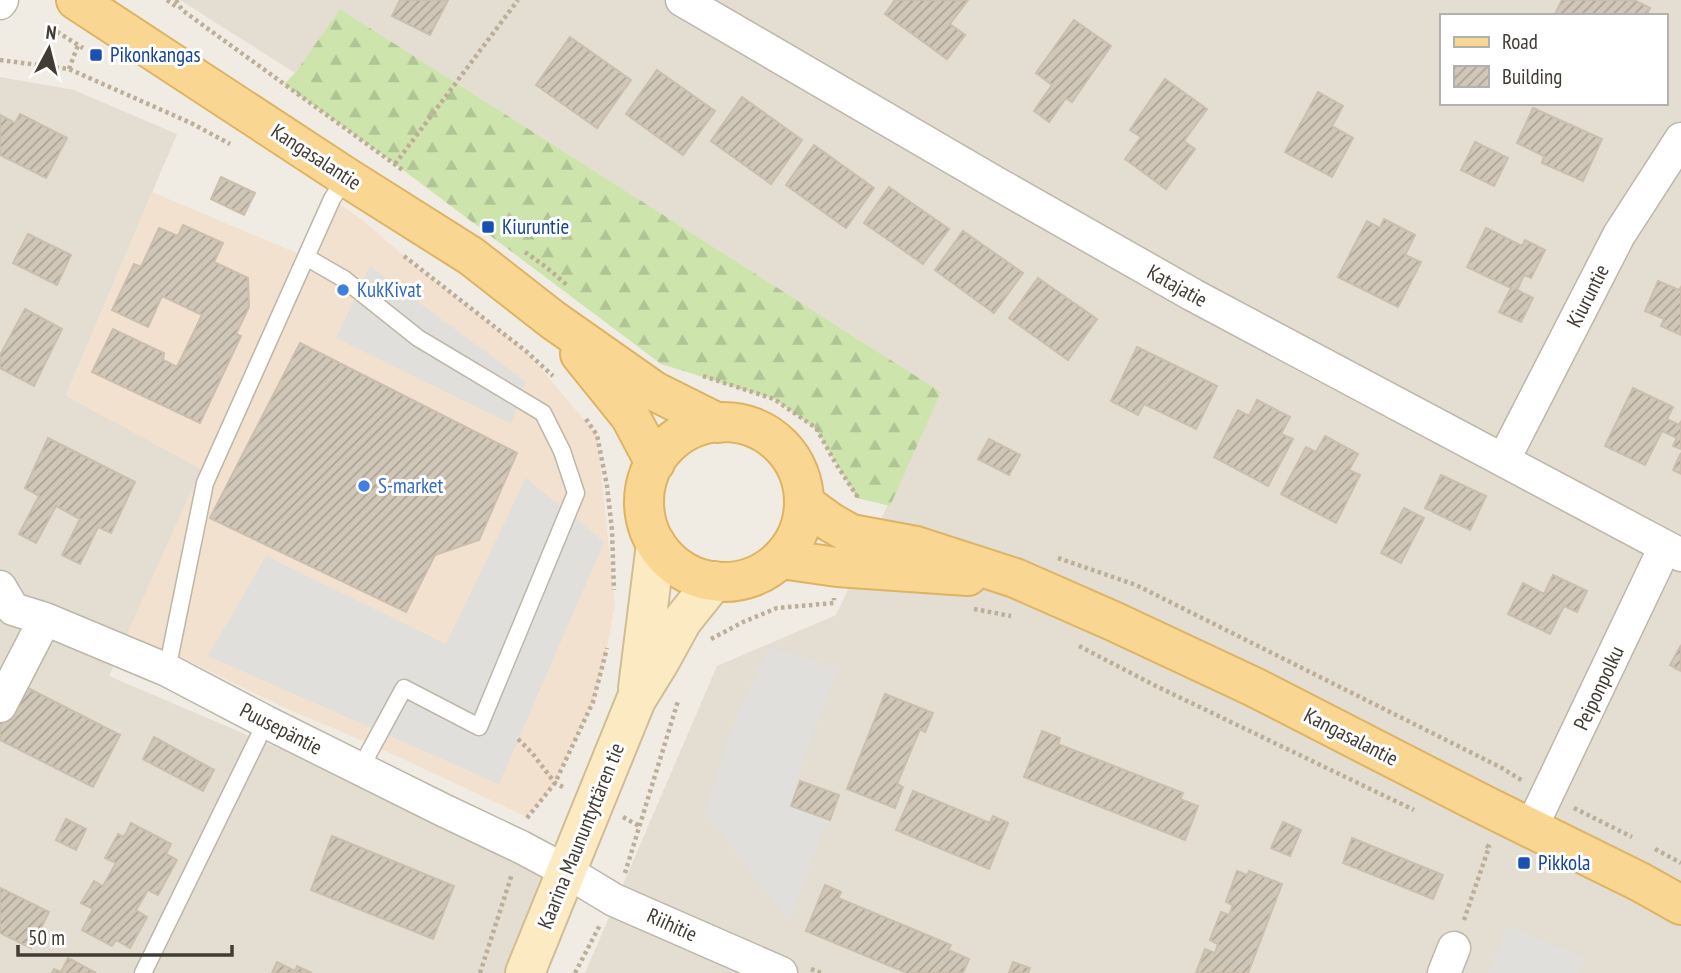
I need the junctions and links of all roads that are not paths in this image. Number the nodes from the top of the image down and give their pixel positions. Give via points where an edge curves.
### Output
1 (76, 0) edge
2 (682, 0) edge
3 (1681, 139) edge
4 (346, 177) junction
5 (306, 257) junction
6 (563, 305) junction
7 (718, 423) junction
8 (1504, 460) junction
9 (655, 463) junction
10 (804, 503) junction
11 (656, 544) junction
12 (1673, 551) edge
13 (781, 559) junction
14 (845, 561) junction
15 (715, 582) junction
16 (0, 587) edge
17 (45, 619) junction
18 (167, 670) junction
19 (636, 700) junction
20 (0, 706) edge
21 (266, 722) junction
22 (360, 769) junction
23 (1539, 812) junction
24 (566, 871) junction
25 (1681, 905) edge
26 (143, 973) edge
27 (525, 973) edge
28 (781, 973) edge

1 - 4 main road, Kangasalantie
2 - 8 street, Katajatie via 1193,295
3 - 8 street, Kiuruntie via 1619,235
4 - 5 lane
4 - 6 main road, Kangasalantie via 471,256
5 - 18 lane via 205,483
5 - 22 lane via 344,279 418,338 543,413 576,493 479,727 404,688
6 - 7 main road, Kangasalantie via 654,391
6 - 9 main road, Kangasalantie
7 - 9 main road via 686,432
7 - 10 main road via 750,427 779,443 798,470
8 - 12 street, Katajatie
9 - 11 main road via 645,504
10 - 13 main road via 797,535
10 - 14 main road, Kangasalantie via 830,522
11 - 15 main road via 687,573
11 - 19 main road, Kaarina Maununtyttären tie
12 - 23 street, Peiponpolku
13 - 14 main road, Kangasalantie
13 - 15 main road via 757,575
14 - 23 main road, Kangasalantie via 916,546 1015,578
15 - 19 main road, Kaarina Maununtyttären tie via 682,621
16 - 17 street, Puusepäntie via 13,608
17 - 18 street, Puusepäntie
17 - 20 street
18 - 21 street, Puusepäntie
19 - 24 main road, Kaarina Maununtyttären tie
21 - 22 street, Puusepäntie
21 - 26 lane
22 - 24 street, Puusepäntie
23 - 25 main road, Kangasalantie
24 - 27 main road, Kaarina Maununtyttären tie
24 - 28 street, Riihitie via 614,900

